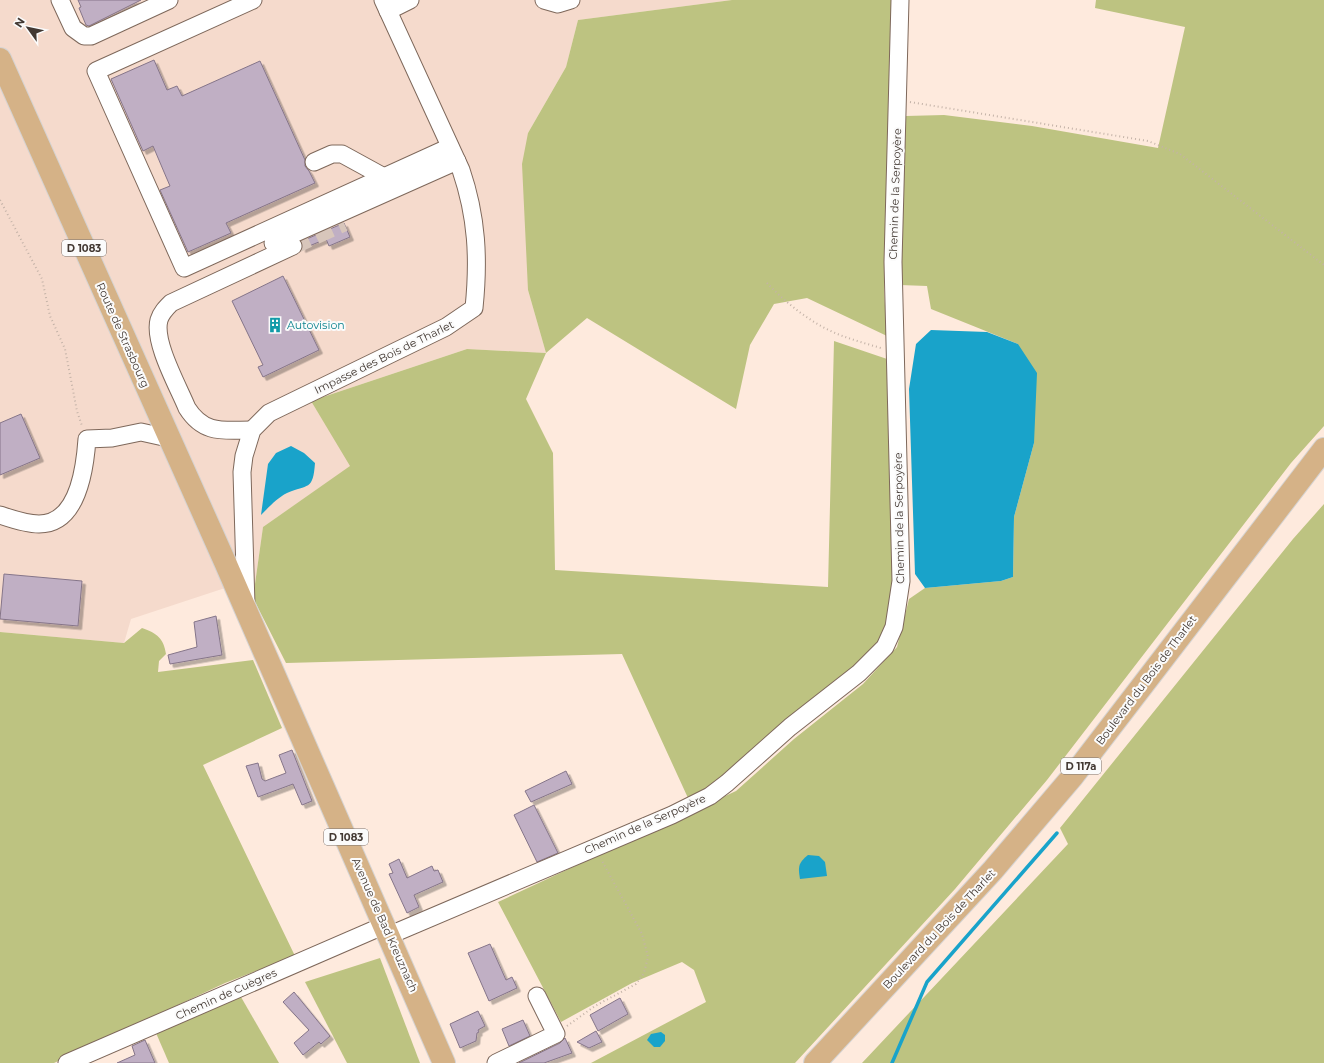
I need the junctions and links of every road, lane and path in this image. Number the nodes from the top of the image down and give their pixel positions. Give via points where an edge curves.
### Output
1 (60, 0) edge
2 (169, 0) edge
3 (253, 0) edge
4 (410, 0) edge
5 (544, 0) edge
6 (571, 0) edge
7 (900, 0) edge
8 (386, 5) edge
9 (0, 59) edge
10 (897, 100) junction
11 (456, 160) junction
12 (314, 162) dead end
13 (384, 177) junction
14 (0, 200) edge
15 (344, 223) tunnel mouth
16 (293, 246) tunnel mouth
17 (1324, 265) edge
18 (235, 273) junction
19 (767, 283) dead end
20 (895, 352) junction
21 (252, 430) junction
22 (168, 438) junction
23 (87, 439) junction
24 (1324, 449) edge
25 (0, 515) edge
26 (246, 611) junction
27 (594, 848) junction
28 (388, 930) junction
29 (537, 996) dead end
30 (556, 1034) junction
31 (67, 1063) edge
32 (444, 1063) edge
33 (496, 1063) edge
34 (815, 1063) edge

1 - 2 street via 73,28 84,36 91,36
3 - 13 street via 96,72 184,268
4 - 8 street
5 - 6 street via 558,4
7 - 10 street, Chemin de la Serpoyère
8 - 11 street, Impasse des Bois de Tharlet
9 - 22 main road, Route de Strasbourg / D 1083
10 - 17 path via 1148,142 1180,154
10 - 20 street, Chemin de la Serpoyère via 893,262
11 - 13 street
11 - 15 street
11 - 18 street via 248,254
11 - 21 street, Impasse des Bois de Tharlet via 470,197 477,240 474,308 446,327 269,413
12 - 13 street via 332,154 342,154
14 - 23 path via 42,279 50,316 65,349 77,411
16 - 18 street
18 - 21 street via 172,302 159,319 158,329 161,345 192,416 214,430
19 - 20 path via 800,313 839,335
20 - 27 street, Chemin de la Serpoyère via 901,581 894,627 885,647 859,673 710,796
21 - 26 street, Impasse des Bois de Tharlet via 246,443 242,472
22 - 23 street via 141,432 112,438
22 - 26 main road, Route de Strasbourg / D 1083
23 - 25 street via 86,464 76,493 58,520 39,524
24 - 34 main road, Boulevard du Bois de Tharlet / D 117a via 1073,776 993,870
26 - 28 main road, Avenue de Bad Kreuznach / D 1083
27 - 28 street, Chemin de la Serpoyère
27 - 30 path via 642,934 648,957 644,973 636,984 595,1006
28 - 31 street, Chemin de Cuègres
28 - 32 main road, Avenue de Bad Kreuznach / D 1083
29 - 30 street
30 - 33 street

